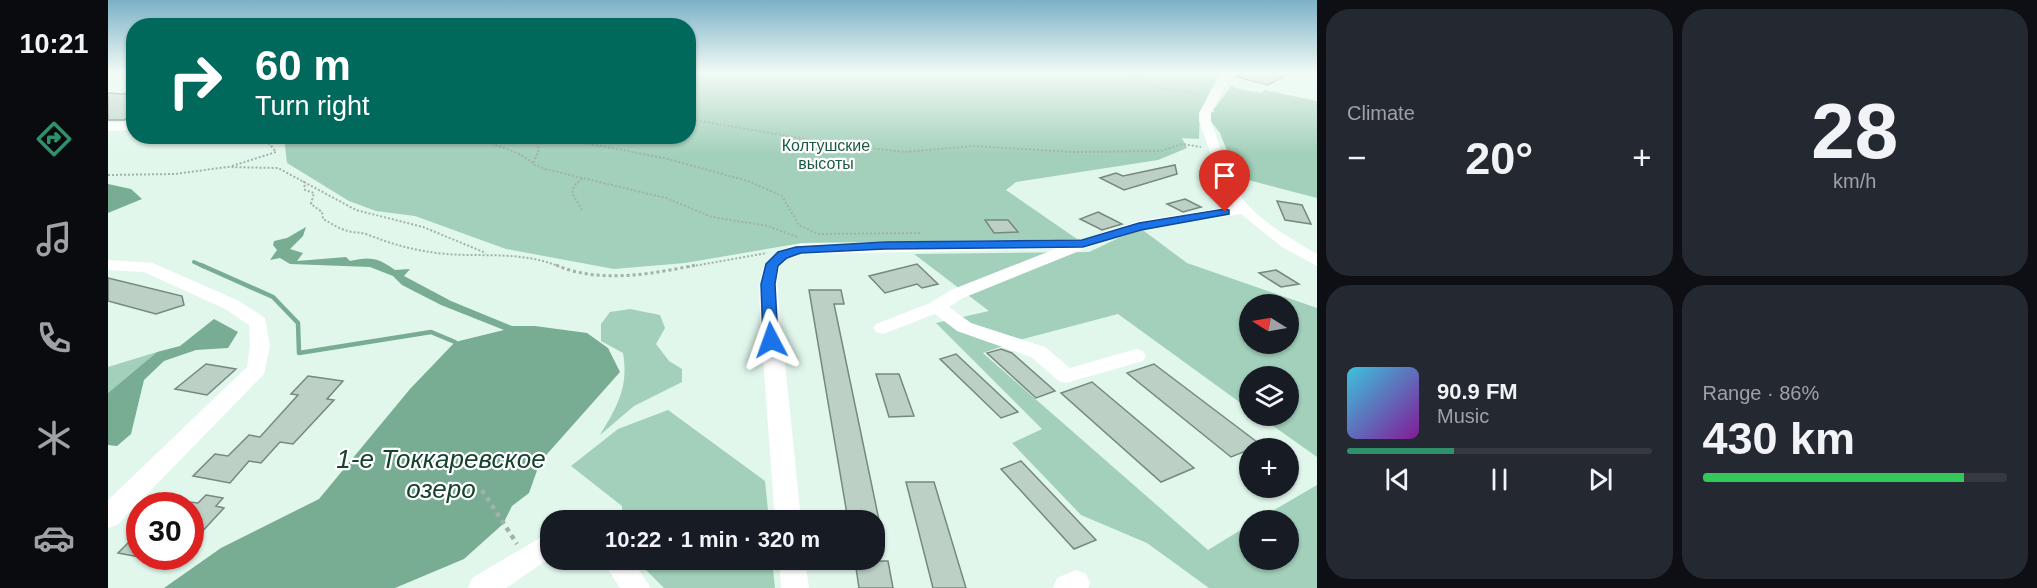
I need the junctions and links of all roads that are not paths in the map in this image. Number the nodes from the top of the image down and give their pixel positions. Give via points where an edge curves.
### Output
1 (1212, 100) edge
2 (126, 126) edge
3 (108, 127) edge
4 (1244, 209) junction
5 (1083, 244) junction
6 (1317, 261) edge
7 (108, 265) edge
8 (937, 307) junction
9 (883, 328) dead end
10 (1136, 356) dead end
11 (787, 510) edge
12 (108, 517) edge
13 (536, 550) edge
14 (624, 570) edge
15 (793, 570) edge
16 (482, 588) edge
17 (637, 588) edge
18 (795, 588) edge

1 - 4 street via 1205,113 1207,132 1232,194
2 - 3 street
4 - 5 street via 1139,226
4 - 6 street
5 - 8 street via 957,294
5 - 11 street via 800,249 772,264 769,317
7 - 12 street via 147,267 232,305 258,322 260,346 257,369
8 - 9 street
8 - 10 street via 964,327 1038,352 1066,376
13 - 16 street
14 - 17 street
15 - 18 street

